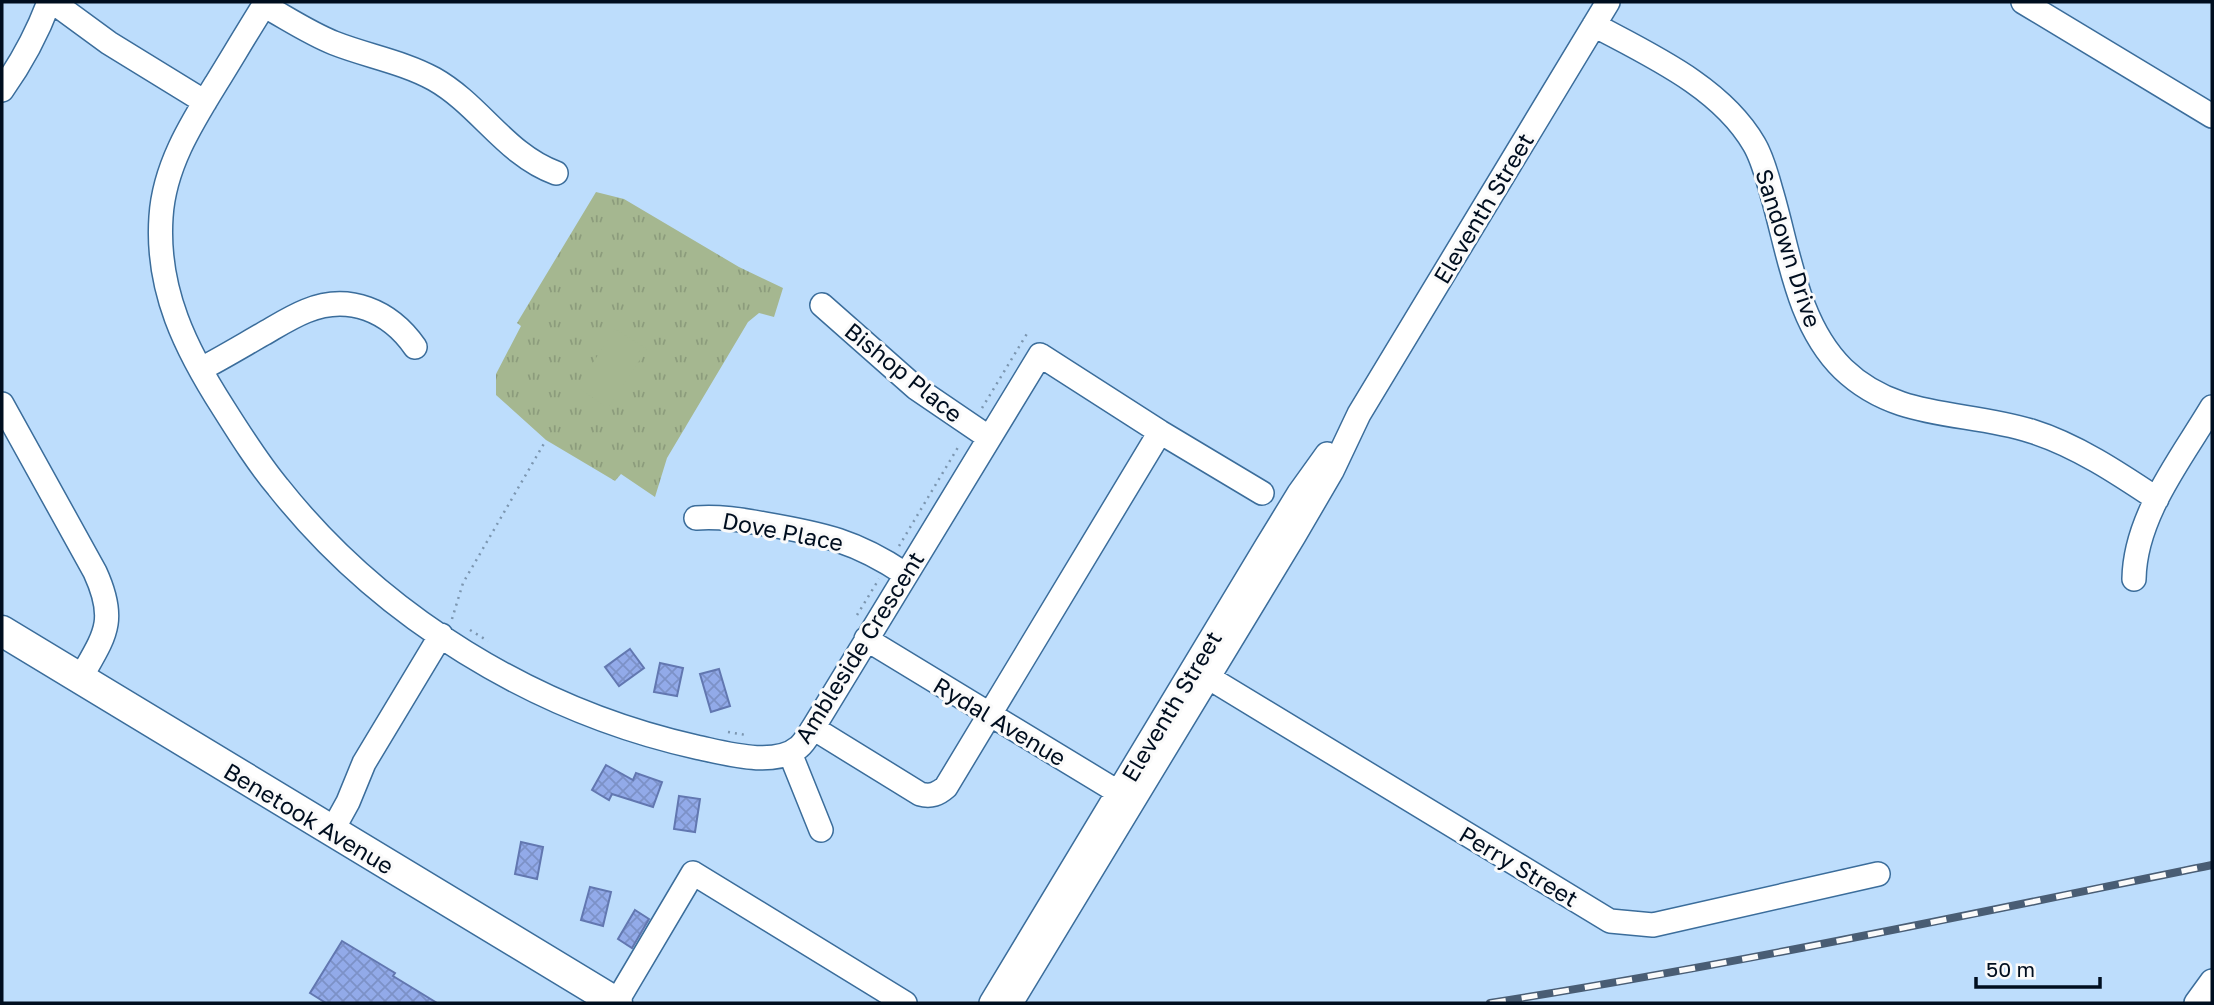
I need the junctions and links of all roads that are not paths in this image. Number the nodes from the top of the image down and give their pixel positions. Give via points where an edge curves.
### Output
1 (1608, 2) edge
2 (2023, 2) edge
3 (265, 4) edge
4 (49, 7) edge
5 (1594, 25) junction
6 (2, 90) edge
7 (205, 102) junction
8 (2212, 116) edge
9 (556, 173) dead end
10 (822, 305) dead end
11 (415, 347) dead end
12 (201, 369) junction
13 (2, 404) edge
14 (2212, 407) edge
15 (980, 431) junction
16 (1160, 432) junction
17 (1262, 493) dead end
18 (2157, 499) junction
19 (696, 518) dead end
20 (897, 569) junction
21 (2134, 579) dead end
22 (447, 627) junction
23 (2, 631) edge
24 (866, 639) junction
25 (1201, 673) junction
26 (80, 679) junction
27 (989, 714) junction
28 (813, 728) junction
29 (790, 752) junction
30 (1126, 797) junction
31 (326, 828) junction
32 (821, 830) dead end
33 (1878, 874) dead end
34 (2212, 981) edge
35 (2212, 998) edge
36 (616, 1003) edge
37 (905, 1003) edge
38 (991, 1003) edge
39 (1011, 1003) edge
40 (2196, 1003) edge
41 (2206, 1003) edge

1 - 5 street, Eleventh Street
2 - 8 street
3 - 7 street, Ambleside Crescent
3 - 9 street via 332,42 434,79 470,105 513,148
4 - 6 street
4 - 7 street
5 - 18 street, Sandown Drive via 1702,87 1736,118 1765,167 1807,314 1840,367 1863,387 1908,407 1987,419 2033,432 2114,471
5 - 25 street, Eleventh Street via 1359,414 1299,493
7 - 12 street, Ambleside Crescent via 175,159 161,217 166,287
10 - 15 street, Bishop Place via 916,388
11 - 12 street via 383,316 337,304 300,314
12 - 22 street, Ambleside Crescent via 249,447 304,518 373,584
13 - 26 street via 105,596 106,628
14 - 18 street
15 - 16 street, Ambleside Crescent via 1040,355
15 - 20 street, Ambleside Crescent
16 - 17 street
16 - 27 street
18 - 21 street via 2134,558
19 - 20 street, Dove Place via 726,518 821,535 866,550
20 - 24 street, Ambleside Crescent
22 - 29 street, Ambleside Crescent via 520,684 621,726 736,755 764,758
22 - 31 street via 365,763 337,796
23 - 26 main road, Benetook Avenue
24 - 27 street, Rydal Avenue
24 - 28 street, Ambleside Crescent
25 - 30 street, Eleventh Street
25 - 33 street, Perry Street via 1610,921 1653,925
26 - 31 main road, Benetook Avenue
27 - 28 street via 946,787 927,796
27 - 30 street, Rydal Avenue
28 - 29 street, Ambleside Crescent
29 - 32 street
30 - 38 street, Eleventh Street
30 - 39 street, Eleventh Street
31 - 36 main road, Benetook Avenue
34 - 40 street
35 - 41 street
36 - 37 street via 693,873

